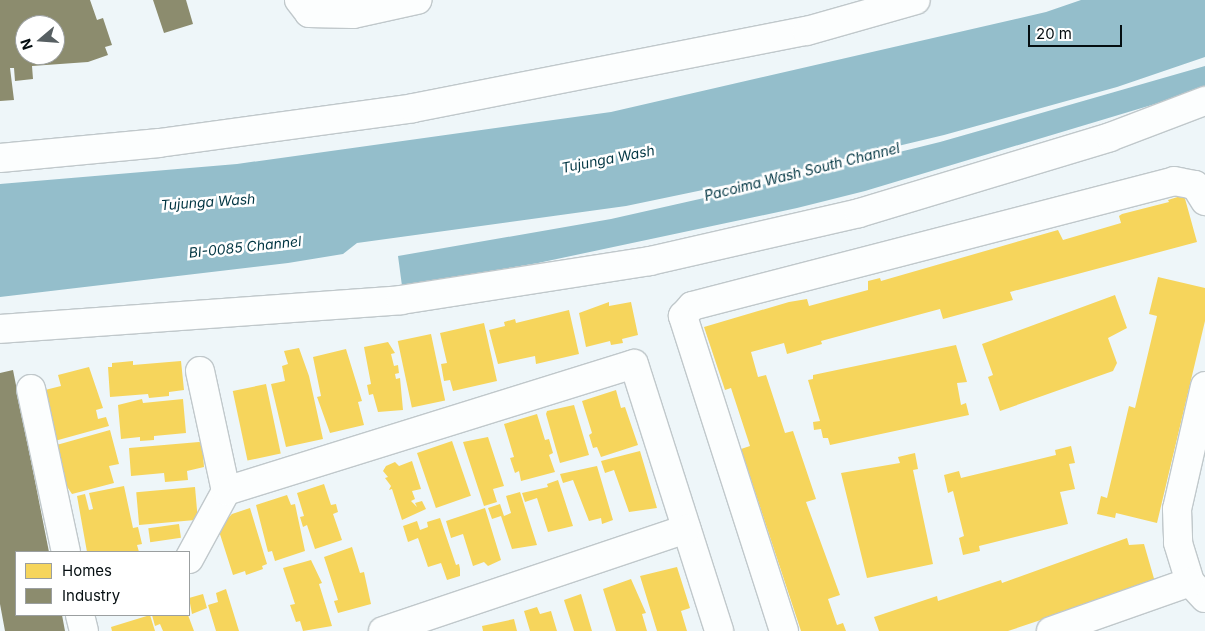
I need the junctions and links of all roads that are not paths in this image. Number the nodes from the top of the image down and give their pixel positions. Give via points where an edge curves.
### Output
1 (299, 0) edge
2 (416, 0) edge
3 (916, 0) edge
4 (1205, 101) edge
5 (0, 158) edge
6 (1205, 202) edge
7 (0, 329) edge
8 (200, 371) dead end
9 (1205, 386) edge
10 (31, 389) dead end
11 (226, 491) junction
12 (686, 529) junction
13 (66, 551) edge
14 (190, 557) edge
15 (1198, 590) edge
16 (80, 616) edge
17 (84, 631) edge
18 (383, 631) edge
19 (719, 631) edge
20 (784, 631) edge
21 (1051, 631) edge

1 - 2 lane via 310,13 354,14
3 - 5 lane via 807,31 413,108 159,143
4 - 7 lane via 1110,137 859,213 650,261 401,300
6 - 20 lane via 1195,185 1174,181 692,306 683,316
8 - 11 lane
9 - 15 lane via 1177,508 1178,543
10 - 13 lane
11 - 12 lane via 634,364
11 - 14 lane
12 - 18 lane
12 - 19 lane
15 - 21 lane
16 - 17 lane

